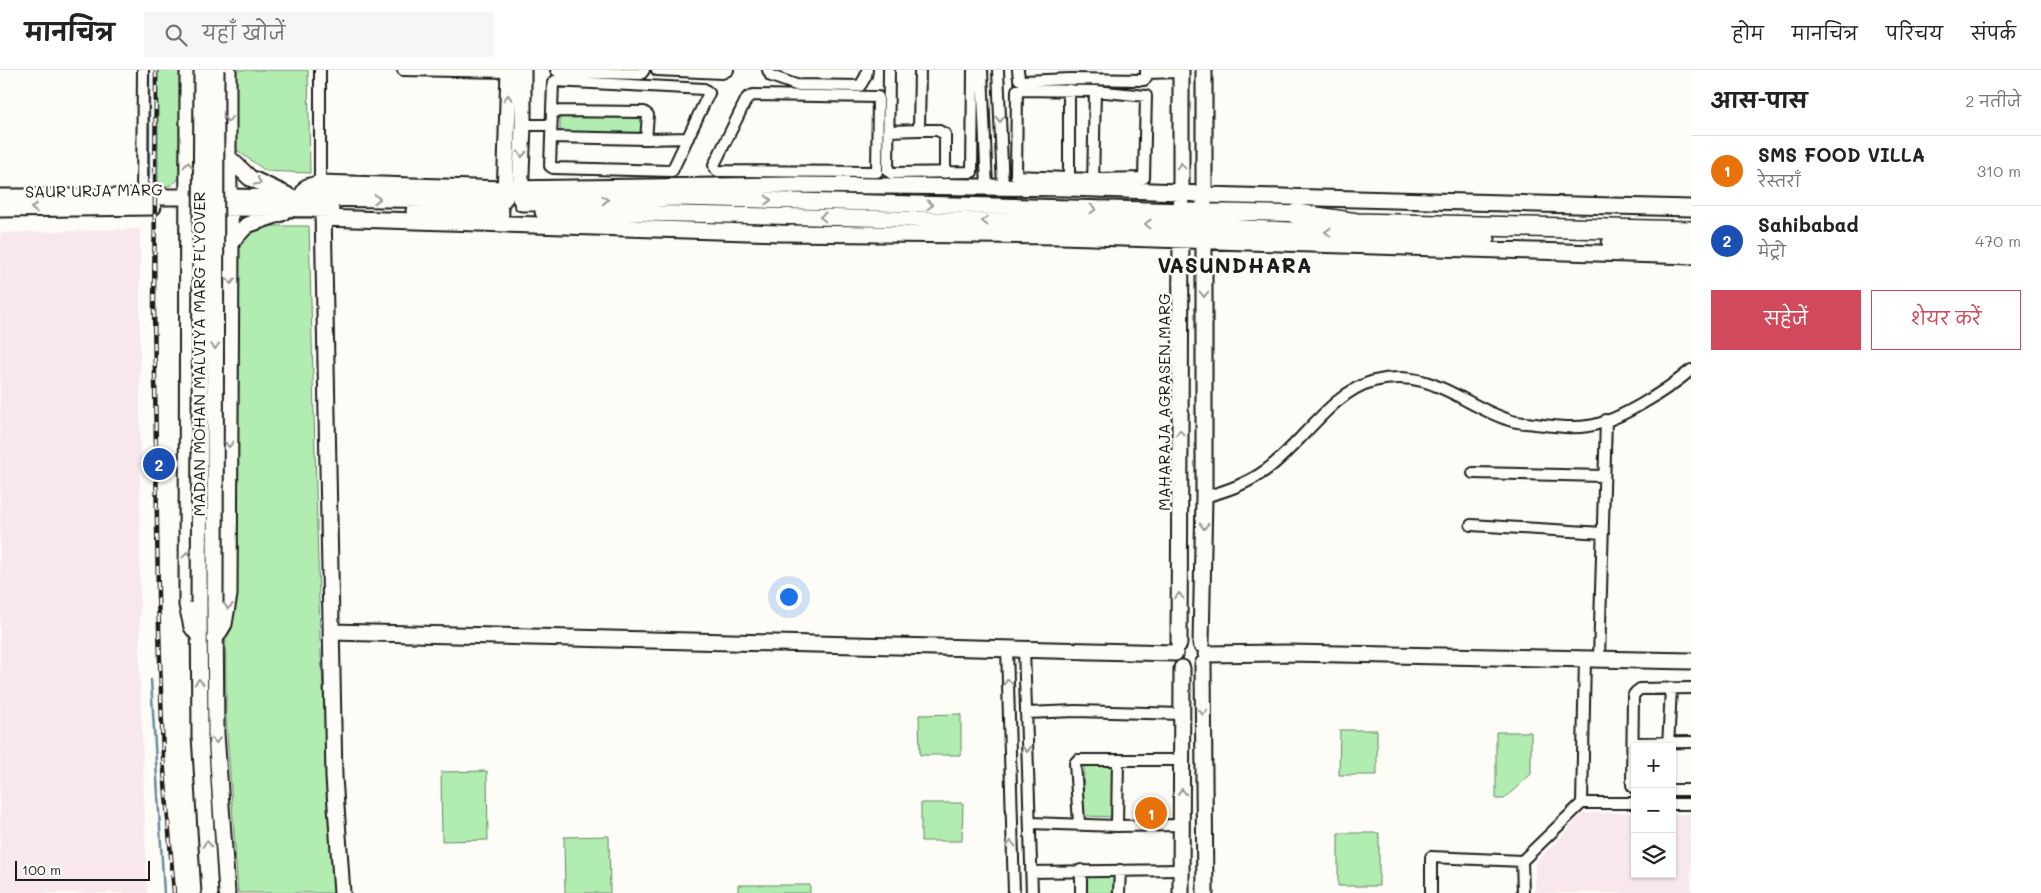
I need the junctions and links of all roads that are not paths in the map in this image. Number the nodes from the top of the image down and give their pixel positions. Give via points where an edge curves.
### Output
1 (143, 70) edge
2 (188, 70) edge
3 (202, 70) edge
4 (216, 70) edge
5 (228, 70) edge
6 (320, 70) edge
7 (403, 70) edge
8 (556, 70) edge
9 (644, 70) edge
10 (657, 70) edge
11 (728, 70) edge
12 (768, 70) edge
13 (866, 70) edge
14 (888, 70) edge
15 (920, 70) edge
16 (973, 70) edge
17 (982, 70) edge
18 (998, 70) edge
19 (1018, 70) edge
20 (1204, 70) edge
21 (441, 71) edge
22 (513, 71) edge
23 (683, 71) edge
24 (1181, 71) edge
25 (1146, 72) edge
26 (1069, 90) junction
27 (1095, 91) junction
28 (552, 111) junction
29 (523, 125) junction
30 (551, 125) junction
31 (920, 130) junction
32 (888, 131) junction
33 (551, 137) junction
34 (688, 138) junction
35 (646, 139) junction
36 (228, 157) junction
37 (945, 173) junction
38 (795, 178) junction
39 (894, 180) junction
40 (320, 183) junction
41 (1069, 183) junction
42 (1093, 184) junction
43 (987, 188) junction
44 (1003, 188) junction
45 (1181, 192) junction
46 (1204, 195) junction
47 (142, 196) junction
48 (0, 197) edge
49 (510, 200) junction
50 (188, 202) junction
51 (230, 202) junction
52 (295, 202) junction
53 (1691, 208) edge
54 (0, 209) edge
55 (545, 212) junction
56 (323, 214) junction
57 (1296, 214) junction
58 (1691, 225) edge
59 (563, 226) junction
60 (1181, 226) junction
61 (1204, 226) junction
62 (1691, 231) edge
63 (231, 242) junction
64 (1691, 243) edge
65 (1691, 256) edge
66 (1691, 370) edge
67 (1606, 420) junction
68 (1473, 472) dead end
69 (1604, 476) junction
70 (1204, 497) junction
71 (1471, 526) dead end
72 (1603, 533) junction
73 (331, 632) junction
74 (199, 636) junction
75 (215, 639) junction
76 (1007, 648) junction
77 (1024, 648) junction
78 (1177, 649) junction
79 (1203, 654) junction
80 (1592, 659) junction
81 (1691, 661) edge
82 (1182, 668) junction
83 (1671, 688) junction
84 (1691, 688) edge
85 (1026, 713) junction
86 (1182, 714) junction
87 (1691, 742) edge
88 (1634, 743) edge
89 (1668, 743) edge
90 (1676, 743) edge
91 (1118, 760) junction
92 (1182, 760) junction
93 (1676, 790) edge
94 (1691, 790) edge
95 (1582, 803) junction
96 (1631, 803) edge
97 (1676, 804) edge
98 (1691, 804) edge
99 (1030, 823) junction
100 (1078, 823) junction
101 (1181, 825) junction
102 (1117, 826) junction
103 (1522, 861) junction
104 (1080, 870) junction
105 (1120, 870) junction
106 (1181, 870) junction
107 (1031, 872) junction
108 (210, 893) edge
109 (226, 893) edge
110 (342, 893) edge
111 (1014, 893) edge
112 (1032, 893) edge
113 (1081, 893) edge
114 (1119, 893) edge
115 (1181, 893) edge
116 (1205, 893) edge
117 (1431, 893) edge
118 (1523, 893) edge

1 - 47 street
50 -> 2 street
3 - 74 street, MADAN MOHAN MALVIYA MARG FLYOVER, bridge
4 -> 75 street, MADAN MOHAN MALVIYA MARG FLYOVER, bridge
5 -> 36 street
6 - 40 street
7 - 21 street
8 - 9 street via 641,74
10 - 23 street
11 - 23 street via 722,73
12 - 13 street via 771,76 796,85 860,86
14 - 32 street
15 - 31 street
16 - 37 street via 973,170 969,173
17 - 43 street
18 -> 44 street
19 - 25 street via 1019,79 1023,82 1144,80
20 - 46 street
21 - 22 street
22 - 29 street
49 -> 22 street via 506,173
24 - 25 street
45 -> 24 street, MAHARAJA AGRASEN MARG
26 - 27 street
26 - 41 street
26 - 41 street via 1018,90 1016,176
27 - 42 street
27 - 42 street via 1146,96 1144,178
28 - 30 street
28 - 34 street via 555,81 707,90 709,93
28 - 35 street via 644,112 648,115
29 - 30 street
29 -> 49 street
30 - 33 street
31 - 32 street
31 - 37 street via 937,130 945,134
32 - 39 street via 888,170
33 - 34 street via 552,168 670,172 675,168
33 - 35 street
34 - 35 street
36 - 51 street
36 -> 52 street via 250,178
37 - 39 street
38 - 38 street via 715,169 714,165 747,98 754,95 878,97 876,173
38 - 39 street
38 - 49 street
39 - 43 street
40 - 49 street
40 - 52 street via 307,187
41 - 42 street
41 - 44 street
42 - 45 street
43 - 44 street
45 - 46 street
45 - 60 street, MAHARAJA AGRASEN MARG
46 - 53 street
46 - 61 street
47 - 48 street, SAUR URJA MARG
47 - 50 street, SAUR URJA MARG
52 -> 49 street
49 - 55 street
49 - 56 street
49 -> 60 street via 678,198
50 - 51 street
50 -> 54 street, SAUR URJA MARG
74 -> 50 street via 192,627 187,605
51 - 52 street
51 - 63 street
52 - 56 street
52 - 63 street via 247,224
55 - 59 street
60 -> 55 street
56 - 59 street
56 - 73 street
57 - 58 street
57 - 61 street
57 - 62 highway via 1357,223
59 - 60 street via 780,234 1061,236
60 - 61 street
60 - 61 street
78 -> 60 street, MAHARAJA AGRASEN MARG
64 -> 61 street via 1570,243
61 - 65 street
61 -> 70 street
63 -> 75 street via 229,595 224,624
66 - 67 street via 1627,412
67 - 69 street
67 - 70 street via 1589,426 1552,426 1510,420 1424,380 1405,377 1373,382 1350,392 1267,470 1232,490
68 - 69 street
69 - 72 street
70 -> 79 street
71 - 72 street
72 - 80 street
73 - 76 street
73 - 110 street via 334,777
108 -> 74 street, MADAN MOHAN MALVIYA MARG FLYOVER via 200,736
75 -> 109 street, MADAN MOHAN MALVIYA MARG FLYOVER via 216,734
76 - 77 street
111 -> 76 street
77 - 78 street
77 - 85 street
78 - 79 street via 1192,640
78 - 82 street via 1177,662
79 - 80 street
79 - 82 street via 1195,670
79 -> 116 street
80 - 81 street
80 - 95 street
82 - 86 street
83 - 84 street
83 - 88 street via 1640,689 1633,696
83 - 89 street
85 - 86 street
85 -> 99 street
86 - 92 street
87 - 90 street
91 - 92 street
91 - 100 street via 1076,761
91 - 102 street
101 -> 92 street
93 - 94 street
95 - 96 street
95 - 103 street
97 - 98 street
99 - 100 street
99 - 107 street
100 - 102 street
101 - 102 street
101 - 106 street
103 - 117 street via 1431,858
103 - 118 street
104 - 105 street
104 - 107 street
104 - 113 street
105 - 106 street
105 - 114 street
106 - 115 street
107 - 112 street

